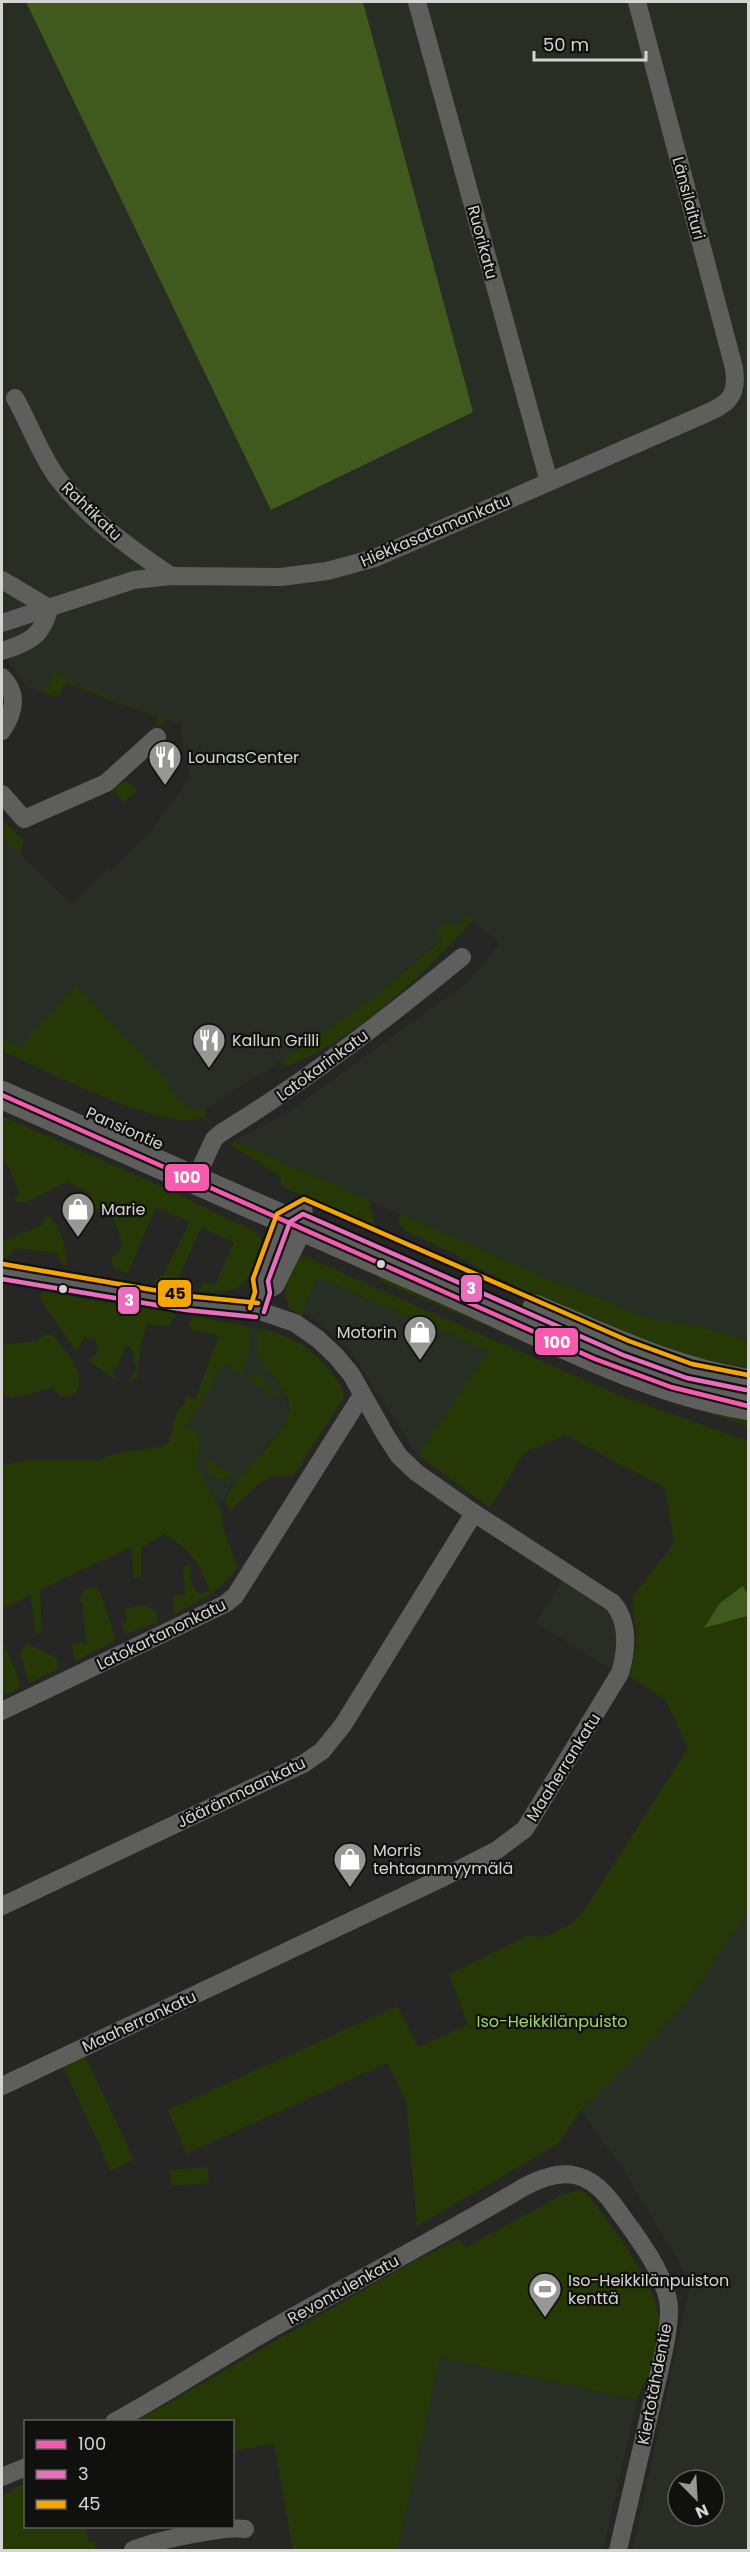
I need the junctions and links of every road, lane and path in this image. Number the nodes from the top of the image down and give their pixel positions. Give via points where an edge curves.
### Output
1 (417, 2) edge
2 (638, 2) edge
3 (732, 396) joint
4 (15, 398) dead end
5 (549, 482) junction
6 (171, 576) junction
7 (2, 580) edge
8 (49, 608) junction
9 (2, 623) edge
10 (2, 651) edge
11 (2, 677) edge
12 (2, 731) edge
13 (157, 737) dead end
14 (2, 794) edge
15 (462, 957) dead end
16 (2, 1074) edge
17 (2, 1095) edge
18 (199, 1171) junction
19 (297, 1217) junction
20 (2, 1271) edge
21 (256, 1310) junction
22 (748, 1383) edge
23 (362, 1395) junction
24 (748, 1406) edge
25 (474, 1513) junction
26 (2, 1711) edge
27 (2, 1906) edge
28 (2, 2086) edge
29 (578, 2176) joint
30 (116, 2420) edge
31 (24, 2468) edge
32 (2, 2477) edge
33 (234, 2527) edge
34 (226, 2528) edge
35 (245, 2529) dead end
36 (133, 2550) edge
37 (618, 2550) edge

1 - 5 street, Ruorikatu
2 - 3 street, Länsilaituri via 734,368
3 - 5 street, Hiekkasatamankatu via 724,405
4 - 6 street, Rahtikatu via 55,474 71,494 112,533
5 - 6 street, Hiekkasatamankatu via 375,558 327,571 281,577
6 - 8 street, Hiekkasatamankatu via 134,580
7 - 8 street
8 - 9 street, Hiekkasatamankatu
8 - 10 street via 45,626 30,640
11 - 12 street via 14,702
13 - 14 street via 106,783 24,819
15 - 18 street, Latokarinkatu via 336,1056 221,1132
16 - 18 main road, Pansiontie
17 - 18 main road, Pansiontie
18 - 19 main road, Pansiontie
19 - 21 street via 260,1281 263,1292
19 - 22 main road, Pansiontie via 626,1348 690,1371
19 - 24 main road, Pansiontie via 622,1368 682,1392
20 - 21 street, Maaherrankatu via 187,1303
21 - 23 street, Maaherrankatu via 295,1323 318,1339 351,1374
23 - 25 street, Maaherrankatu via 399,1456
23 - 26 street, Latokartanonkatu via 235,1596
25 - 27 street, Jääränmaankatu via 343,1725 322,1751 303,1764
25 - 28 street, Maaherrankatu via 609,1599 622,1617 625,1632 621,1673 525,1829 497,1850 444,1877
29 - 30 street, Revontulenkatu via 561,2173 524,2187
29 - 37 street, Kiertotähdentie via 605,2193 622,2216 658,2274 669,2303 662,2359
31 - 32 street
33 - 35 street
34 - 36 street

